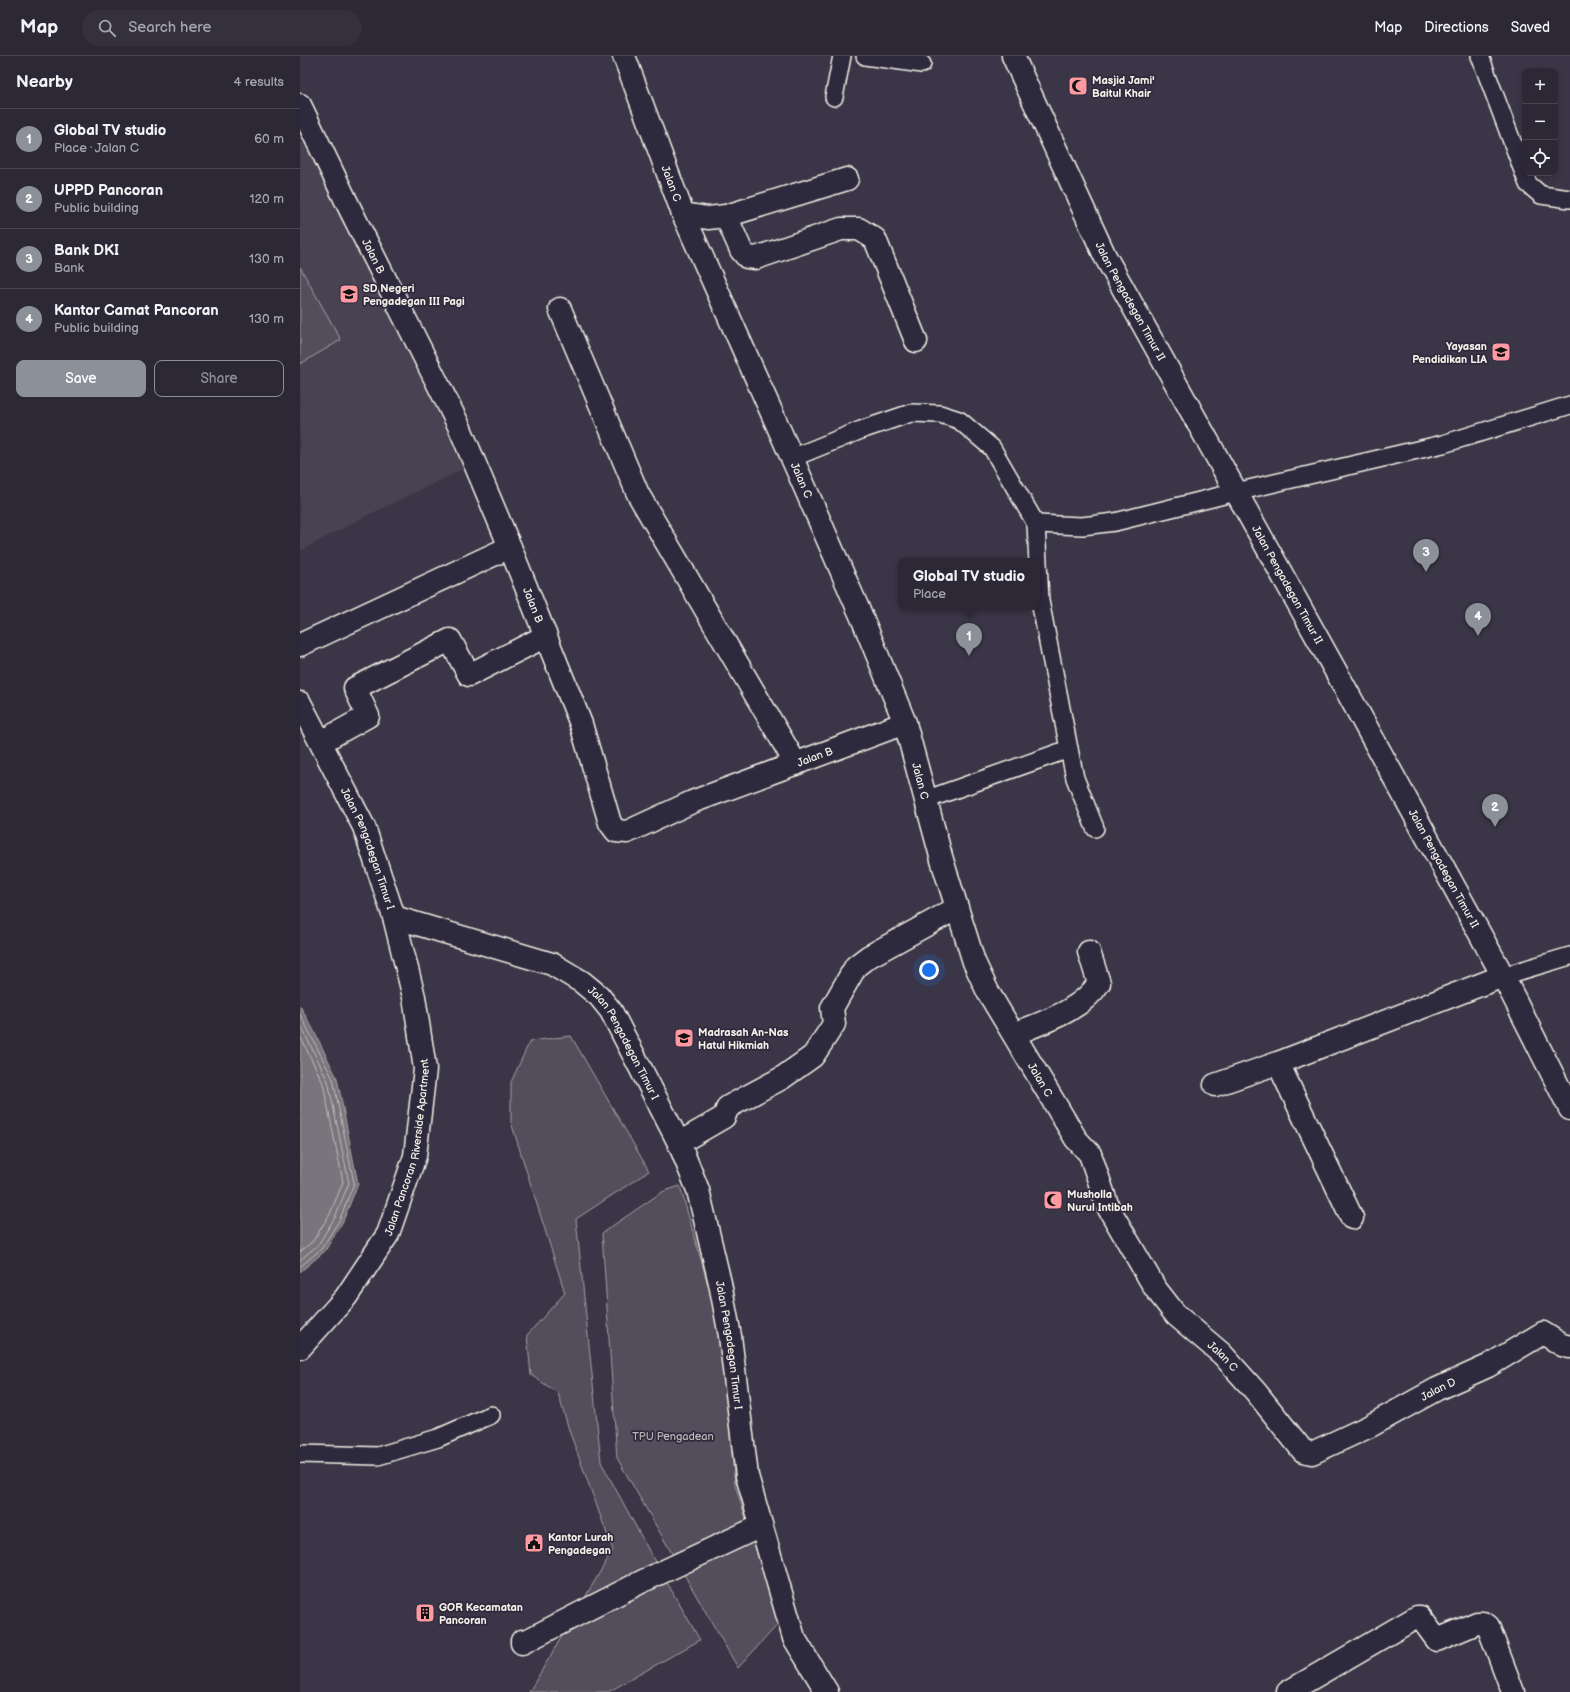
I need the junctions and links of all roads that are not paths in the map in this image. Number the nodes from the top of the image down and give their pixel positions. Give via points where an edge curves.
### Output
1 (624, 56) edge
2 (842, 56) edge
3 (865, 56) edge
4 (1013, 56) edge
5 (1480, 56) edge
6 (922, 64) dead end
7 (834, 97) dead end
8 (300, 105) edge
9 (847, 179) dead end
10 (1570, 199) edge
11 (683, 214) junction
12 (726, 216) junction
13 (560, 309) dead end
14 (916, 341) dead end
15 (1570, 405) edge
16 (792, 458) junction
17 (1236, 492) junction
18 (1036, 524) junction
19 (510, 547) junction
20 (1038, 558) edge
21 (1040, 601) edge
22 (546, 636) junction
23 (300, 645) edge
24 (300, 703) edge
25 (905, 723) junction
26 (321, 742) junction
27 (1069, 748) junction
28 (796, 764) junction
29 (925, 800) junction
30 (1095, 828) dead end
31 (957, 908) junction
32 (394, 918) junction
33 (1089, 952) dead end
34 (1570, 956) edge
35 (1503, 976) junction
36 (1014, 1034) junction
37 (1278, 1063) junction
38 (1215, 1085) dead end
39 (1570, 1109) edge
40 (679, 1143) junction
41 (1352, 1218) dead end
42 (1570, 1347) edge
43 (300, 1348) edge
44 (491, 1415) dead end
45 (1303, 1450) joint
46 (300, 1454) edge
47 (761, 1526) junction
48 (522, 1642) dead end
49 (827, 1692) edge
50 (1288, 1692) edge
51 (1513, 1692) edge

1 - 11 street, Jalan C
2 - 7 lane
3 - 6 lane
4 - 17 street, Jalan Pengadegan Timur II via 1105,256
5 - 10 lane via 1528,184 1541,195
8 - 19 street, Jalan B via 459,426
9 - 12 street
11 - 12 street via 708,218
11 - 16 street, Jalan C
12 - 14 street via 741,250 747,257 756,258 841,229 858,229 875,239
13 - 28 street via 638,494
15 - 17 lane via 1443,444
16 - 18 lane via 860,430 911,414 940,414 959,420 992,448
16 - 25 street, Jalan C
17 - 18 lane via 1115,522 1082,526
17 - 35 street, Jalan Pengadegan Timur II
18 - 20 lane
19 - 22 street, Jalan B
19 - 23 street
21 - 27 lane
22 - 26 street via 469,675 450,640 355,688 368,716
22 - 28 street, Jalan B via 580,724 610,823 616,831 627,832 692,802
24 - 26 street, Jalan Pengadegan Timur I
25 - 28 street, Jalan B
25 - 29 street, Jalan C
26 - 32 street, Jalan Pengadegan Timur I via 364,827
27 - 29 lane
27 - 30 lane via 1075,778
29 - 31 street, Jalan C
31 - 36 street, Jalan C via 974,962 988,992
31 - 40 street via 856,966 832,1008 834,1024 813,1056 782,1078 728,1106 724,1117
32 - 40 street, Jalan Pengadegan Timur I via 552,964 582,982 599,996 611,1011
32 - 43 street, Jalan Pancoran Riverside Apartment via 414,997 425,1069 415,1156 388,1234 346,1297
33 - 36 street via 1099,983 1093,992 1070,1010
34 - 35 lane
35 - 37 street
35 - 39 street, Jalan Pengadegan Timur II
36 - 45 street, Jalan C via 1076,1138 1090,1154 1108,1207 1155,1288 1176,1315 1222,1354
37 - 38 street
37 - 41 street
40 - 47 street, Jalan Pengadegan Timur I via 698,1190 720,1283 730,1336 747,1476
42 - 45 street, Jalan D via 1562,1345 1544,1333 1488,1366 1437,1389 1370,1426 1312,1453
44 - 46 lane via 438,1438 378,1456
47 - 48 street via 643,1581
47 - 49 street, Jalan Pengadegan Timur I via 794,1638
50 - 51 street via 1420,1617 1438,1640 1477,1623 1488,1626

